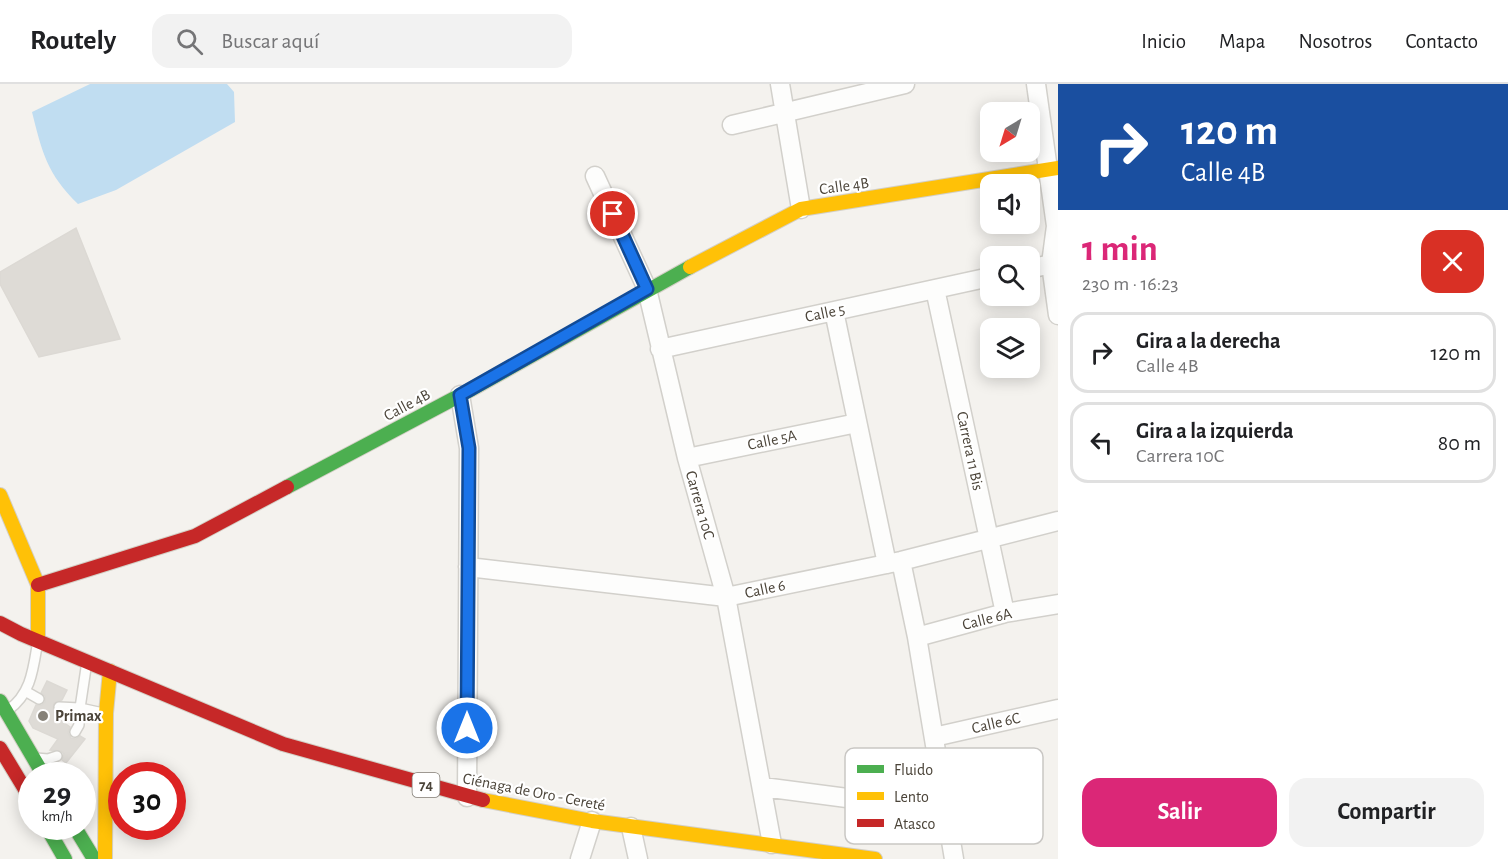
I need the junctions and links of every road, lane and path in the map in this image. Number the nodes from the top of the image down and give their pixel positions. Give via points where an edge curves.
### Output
1 (780, 84) edge
2 (905, 84) edge
3 (1036, 84) edge
4 (784, 111) junction
5 (732, 125) dead end
6 (1053, 169) edge
7 (595, 176) dead end
8 (801, 209) junction
9 (1051, 264) junction
10 (1040, 266) edge
11 (980, 279) edge
12 (647, 289) junction
13 (935, 289) junction
14 (834, 311) junction
15 (1058, 315) edge
16 (660, 349) junction
17 (460, 395) junction
18 (857, 423) junction
19 (687, 458) junction
20 (0, 495) edge
21 (1058, 521) edge
22 (989, 539) junction
23 (894, 562) junction
24 (468, 567) junction
25 (38, 585) junction
26 (726, 597) junction
27 (1058, 604) edge
28 (1005, 613) junction
29 (0, 623) edge
30 (917, 637) junction
31 (38, 640) junction
32 (87, 661) junction
33 (110, 671) junction
34 (25, 691) junction
35 (39, 699) dead end
36 (59, 707) dead end
37 (80, 708) junction
38 (2, 710) edge
39 (1058, 710) edge
40 (106, 713) junction
41 (75, 732) dead end
42 (934, 737) junction
43 (0, 748) edge
44 (936, 748) edge
45 (57, 756) dead end
46 (33, 757) junction
47 (36, 762) edge
48 (18, 778) edge
49 (762, 787) junction
50 (467, 797) junction
51 (845, 798) edge
52 (592, 821) junction
53 (631, 827) junction
54 (54, 840) edge
55 (82, 840) edge
56 (772, 844) junction
57 (951, 844) edge
58 (65, 859) edge
59 (93, 859) edge
60 (105, 859) edge
61 (580, 859) edge
62 (638, 859) edge
63 (875, 859) edge
64 (954, 859) edge

1 - 4 street
2 - 4 street
3 - 6 street
4 - 5 street
4 - 8 street
6 - 8 main road, Calle 4B
6 - 9 street via 1056,226
7 - 12 street, Carrera 10C
8 - 12 main road, Calle 4B
9 - 10 street
9 - 15 street
11 - 13 street, Calle 5
12 - 16 street, Carrera 10C
12 - 17 main road, Calle 4B
13 - 14 street, Calle 5
13 - 22 street, Carrera 11 Bis
14 - 16 street, Calle 5
14 - 18 street
16 - 19 street, Carrera 10C
17 - 24 street via 469,448
17 - 25 main road, Calle 4B via 195,536
18 - 19 street, Calle 5A
18 - 23 street
19 - 26 street, Carrera 10C
20 - 25 main road
21 - 22 street, Calle 6
22 - 23 street, Calle 6
22 - 28 street, Carrera 11 Bis
23 - 26 street, Calle 6
23 - 30 street
24 - 26 street, Calle 6
24 - 50 street
25 - 31 main road
26 - 49 street, Carrera 10C
27 - 28 street, Calle 6A
28 - 30 street, Calle 6A
29 - 31 main road, Ciénaga de Oro - Cereté / 74
30 - 42 street
31 - 32 main road, Ciénaga de Oro - Cereté / 74
31 - 34 lane
32 - 33 main road, Ciénaga de Oro - Cereté / 74
32 - 37 lane
33 - 40 main road
33 - 50 main road, Ciénaga de Oro - Cereté / 74 via 283,744
34 - 35 lane
34 - 38 lane via 19,703
36 - 37 lane
37 - 40 lane
37 - 41 lane
38 - 46 main road
39 - 42 street, Calle 6C
40 - 60 main road
42 - 44 street
43 - 48 main road
45 - 46 lane
46 - 47 main road
49 - 51 street
49 - 56 street, Carrera 10C
50 - 52 main road, Ciénaga de Oro - Cereté / 74
52 - 53 main road, Ciénaga de Oro - Cereté / 74
52 - 61 street
53 - 56 main road, Ciénaga de Oro - Cereté / 74
53 - 62 street
54 - 58 main road
55 - 59 main road
56 - 63 main road, Ciénaga de Oro - Cereté / 74
57 - 64 street

